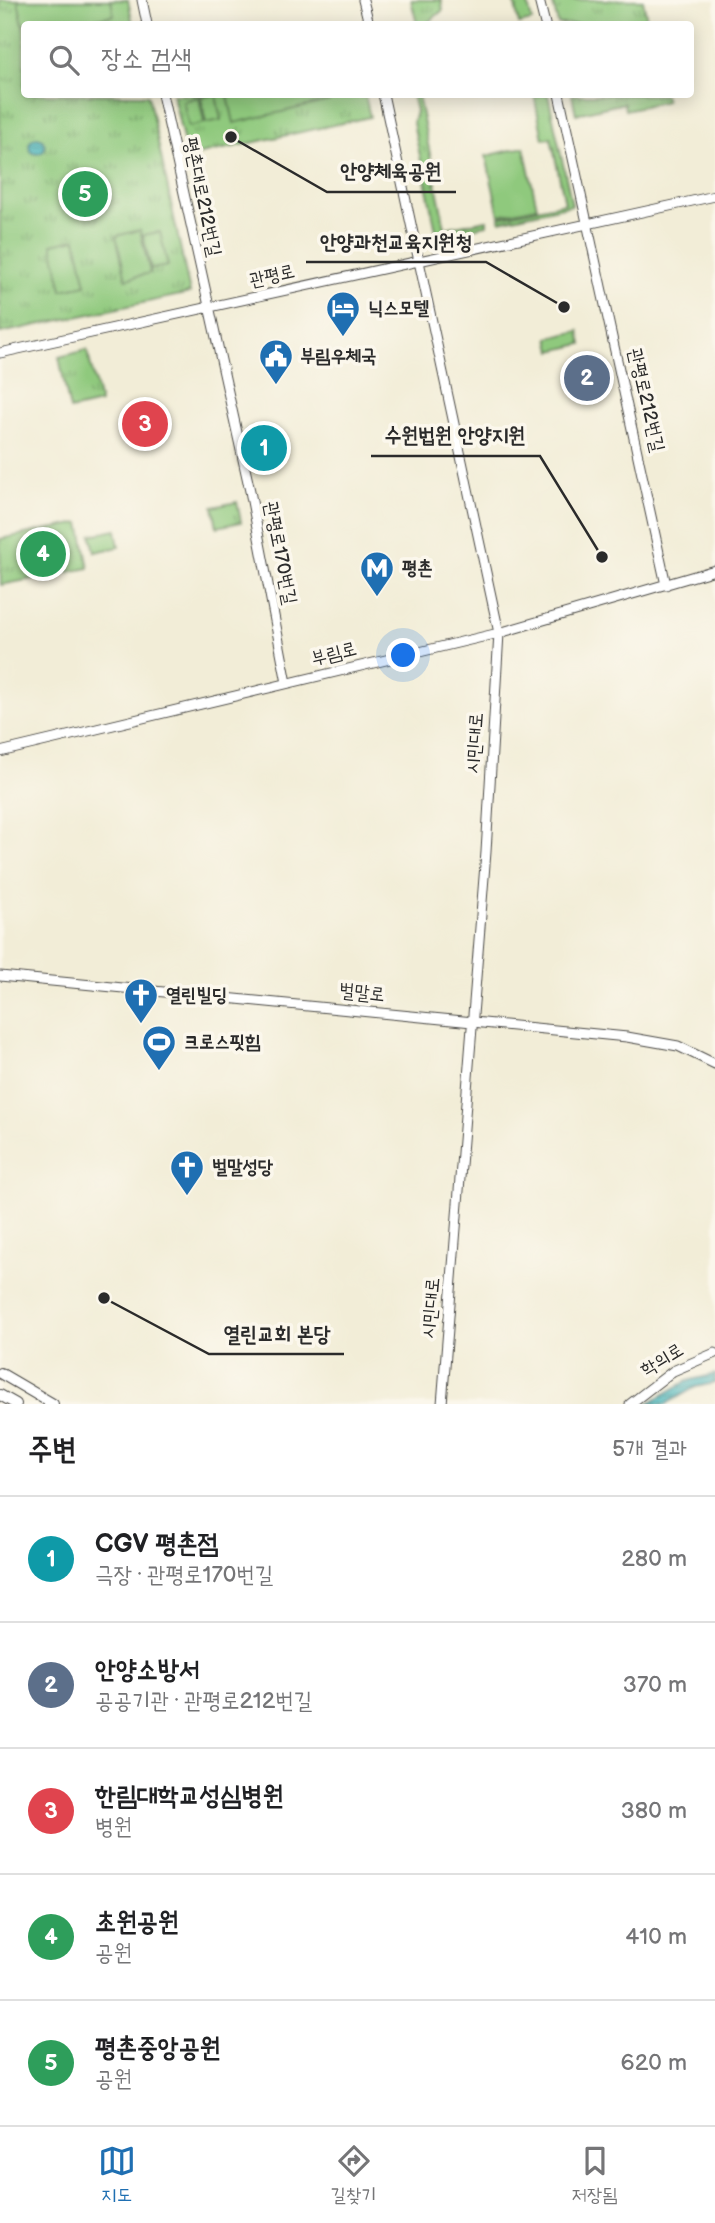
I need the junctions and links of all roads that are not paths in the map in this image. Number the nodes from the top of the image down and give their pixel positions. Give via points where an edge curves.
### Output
1 (142, 0) edge
2 (363, 0) edge
3 (539, 0) edge
4 (146, 21) edge
5 (368, 21) edge
6 (544, 21) edge
7 (163, 98) edge
8 (384, 98) edge
9 (560, 98) edge
10 (715, 196) edge
11 (588, 224) junction
12 (421, 261) junction
13 (208, 308) junction
14 (0, 353) edge
15 (715, 569) edge
16 (666, 585) junction
17 (499, 633) junction
18 (287, 683) junction
19 (0, 752) edge
20 (0, 976) edge
21 (471, 1022) junction
22 (715, 1064) edge
23 (715, 1353) edge
24 (0, 1373) edge
25 (0, 1395) edge
26 (16, 1404) edge
27 (53, 1404) edge
28 (442, 1404) edge
29 (630, 1404) edge

1 - 4 street
2 - 5 street
3 - 6 street
7 - 13 street, 평촌대로212번길
8 - 12 street, 시민대로
9 - 11 street, 관평로212번길
10 - 11 street, 관평로
11 - 12 street, 관평로
11 - 16 street, 관평로212번길
12 - 13 street, 관평로
12 - 17 street, 시민대로
13 - 14 street, 관평로
13 - 18 street, 관평로170번길
15 - 16 street, 부림로
16 - 17 street, 부림로
17 - 18 street, 부림로
17 - 21 street, 시민대로
18 - 19 street, 부림로
20 - 21 street, 벌말로
21 - 22 street, 벌말로 via 638,1038 678,1046
21 - 28 street, 시민대로
23 - 29 street, 학의로 via 673,1371
24 - 27 main road
25 - 26 main road

